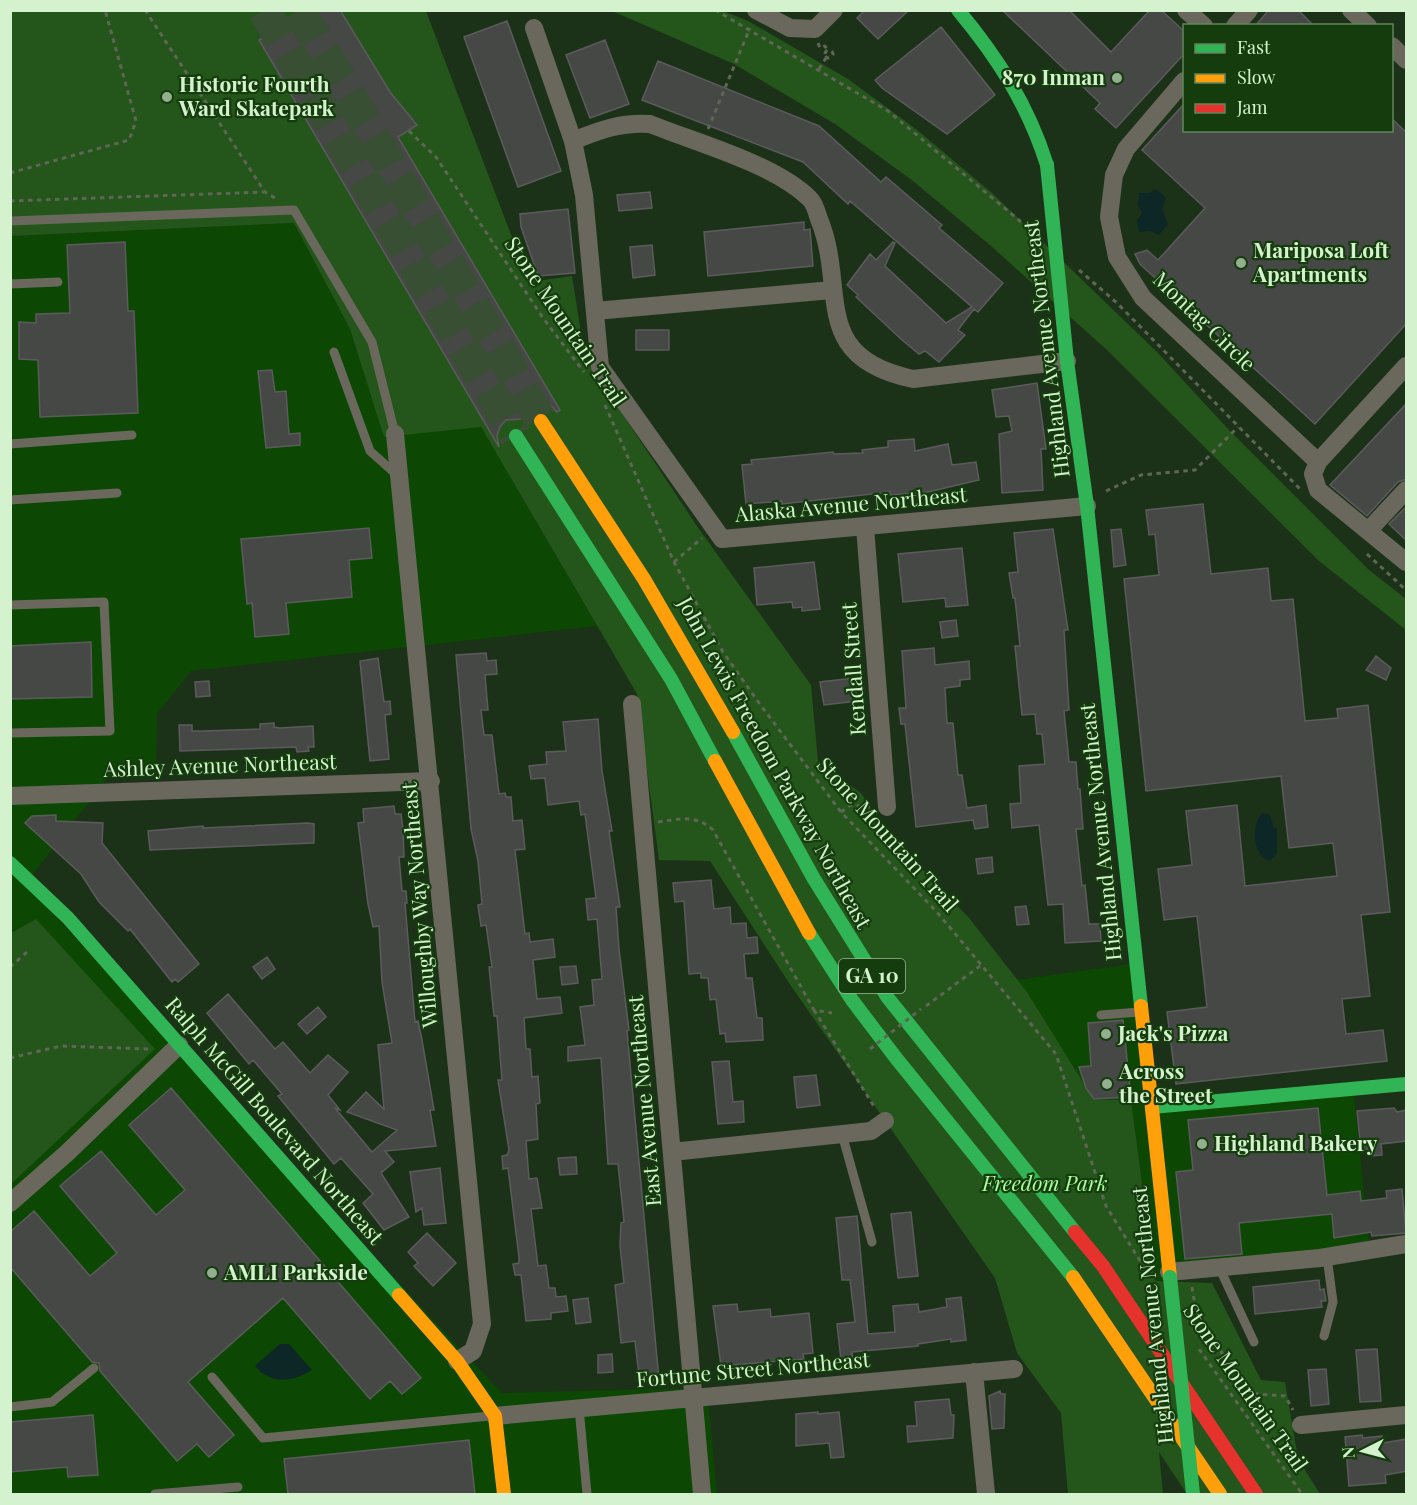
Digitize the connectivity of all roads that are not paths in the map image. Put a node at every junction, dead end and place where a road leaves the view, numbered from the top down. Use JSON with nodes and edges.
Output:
{"nodes":[{"id":1,"x":756,"y":10,"type":"edge"},
{"id":2,"x":834,"y":10,"type":"edge"},
{"id":3,"x":958,"y":10,"type":"edge"},
{"id":4,"x":1186,"y":10,"type":"edge"},
{"id":5,"x":1249,"y":10,"type":"edge"},
{"id":6,"x":1351,"y":10,"type":"edge"},
{"id":7,"x":1201,"y":24,"type":"edge"},
{"id":8,"x":1237,"y":24,"type":"edge"},
{"id":9,"x":1366,"y":24,"type":"edge"},
{"id":10,"x":534,"y":28,"type":"dead end"},
{"id":11,"x":1393,"y":47,"type":"edge"},
{"id":12,"x":1407,"y":60,"type":"edge"},
{"id":13,"x":1183,"y":83,"type":"edge"},
{"id":14,"x":573,"y":141,"type":"junction"},
{"id":15,"x":10,"y":221,"type":"edge"},
{"id":16,"x":58,"y":282,"type":"dead end"},
{"id":17,"x":10,"y":284,"type":"edge"},
{"id":18,"x":831,"y":290,"type":"junction"},
{"id":19,"x":595,"y":311,"type":"junction"},
{"id":20,"x":334,"y":352,"type":"dead end"},
{"id":21,"x":1067,"y":361,"type":"junction"},
{"id":22,"x":1407,"y":366,"type":"edge"},
{"id":23,"x":542,"y":421,"type":"tunnel mouth"},
{"id":24,"x":395,"y":434,"type":"joint"},
{"id":25,"x":132,"y":435,"type":"dead end"},
{"id":26,"x":516,"y":436,"type":"tunnel mouth"},
{"id":27,"x":10,"y":444,"type":"edge"},
{"id":28,"x":1318,"y":462,"type":"junction"},
{"id":29,"x":399,"y":478,"type":"junction"},
{"id":30,"x":1407,"y":490,"type":"edge"},
{"id":31,"x":117,"y":493,"type":"dead end"},
{"id":32,"x":10,"y":500,"type":"edge"},
{"id":33,"x":1093,"y":500,"type":"junction"},
{"id":34,"x":865,"y":527,"type":"junction"},
{"id":35,"x":1368,"y":531,"type":"junction"},
{"id":36,"x":1407,"y":562,"type":"edge"},
{"id":37,"x":10,"y":604,"type":"edge"},
{"id":38,"x":632,"y":704,"type":"dead end"},
{"id":39,"x":10,"y":733,"type":"edge"},
{"id":40,"x":430,"y":781,"type":"junction"},
{"id":41,"x":10,"y":796,"type":"edge"},
{"id":42,"x":887,"y":807,"type":"road end"},
{"id":43,"x":10,"y":863,"type":"edge"},
{"id":44,"x":1142,"y":1012,"type":"junction"},
{"id":45,"x":1101,"y":1015,"type":"dead end"},
{"id":46,"x":179,"y":1045,"type":"junction"},
{"id":47,"x":1407,"y":1084,"type":"edge"},
{"id":48,"x":1152,"y":1107,"type":"junction"},
{"id":49,"x":885,"y":1121,"type":"road end"},
{"id":50,"x":842,"y":1134,"type":"junction"},
{"id":51,"x":672,"y":1152,"type":"junction"},
{"id":52,"x":10,"y":1203,"type":"edge"},
{"id":53,"x":872,"y":1242,"type":"dead end"},
{"id":54,"x":1407,"y":1244,"type":"edge"},
{"id":55,"x":1327,"y":1257,"type":"junction"},
{"id":56,"x":1219,"y":1267,"type":"junction"},
{"id":57,"x":1169,"y":1274,"type":"junction"},
{"id":58,"x":1324,"y":1336,"type":"dead end"},
{"id":59,"x":1254,"y":1341,"type":"dead end"},
{"id":60,"x":457,"y":1361,"type":"junction"},
{"id":61,"x":94,"y":1368,"type":"dead end"},
{"id":62,"x":1014,"y":1369,"type":"dead end"},
{"id":63,"x":975,"y":1372,"type":"junction"},
{"id":64,"x":212,"y":1377,"type":"dead end"},
{"id":65,"x":693,"y":1398,"type":"junction"},
{"id":66,"x":10,"y":1407,"type":"edge"},
{"id":67,"x":579,"y":1408,"type":"junction"},
{"id":68,"x":1407,"y":1415,"type":"edge"},
{"id":69,"x":495,"y":1416,"type":"junction"},
{"id":70,"x":1301,"y":1425,"type":"road end"},
{"id":71,"x":238,"y":1487,"type":"dead end"},
{"id":72,"x":155,"y":1494,"type":"edge"},
{"id":73,"x":504,"y":1494,"type":"edge"},
{"id":74,"x":587,"y":1494,"type":"edge"},
{"id":75,"x":702,"y":1494,"type":"edge"},
{"id":76,"x":986,"y":1494,"type":"edge"},
{"id":77,"x":1193,"y":1494,"type":"edge"},
{"id":78,"x":1220,"y":1494,"type":"edge"},
{"id":79,"x":1256,"y":1494,"type":"edge"}],
"edges":[{"from":1,"to":2,"type":"street"},
{"from":3,"to":21,"type":"main road","name":"Highland Avenue Northeast","bridge":true},
{"from":4,"to":7,"type":"street"},
{"from":5,"to":8,"type":"street"},
{"from":6,"to":9,"type":"street"},
{"from":10,"to":14,"type":"street"},
{"from":11,"to":12,"type":"street"},
{"from":13,"to":28,"type":"street","name":"Montag Circle"},
{"from":14,"to":18,"type":"street"},
{"from":14,"to":19,"type":"street"},
{"from":15,"to":24,"type":"lane"},
{"from":16,"to":17,"type":"lane"},
{"from":18,"to":19,"type":"street"},
{"from":18,"to":21,"type":"street"},
{"from":19,"to":34,"type":"street","name":"Alaska Avenue Northeast"},
{"from":20,"to":29,"type":"lane"},
{"from":21,"to":33,"type":"main road","name":"Highland Avenue Northeast"},
{"from":22,"to":28,"type":"street"},
{"from":23,"to":79,"type":"main road","name":"John Lewis Freedom Parkway Northeast","number":"GA 10"},
{"from":24,"to":29,"type":"street","name":"Willoughby Way Northeast"},
{"from":25,"to":27,"type":"lane"},
{"from":26,"to":78,"type":"main road","number":"GA 10"},
{"from":28,"to":35,"type":"street"},
{"from":29,"to":40,"type":"street","name":"Willoughby Way Northeast"},
{"from":30,"to":35,"type":"street"},
{"from":31,"to":32,"type":"lane"},
{"from":33,"to":34,"type":"street","name":"Alaska Avenue Northeast"},
{"from":33,"to":44,"type":"main road","name":"Highland Avenue Northeast"},
{"from":34,"to":42,"type":"street","name":"Kendall Street"},
{"from":35,"to":36,"type":"street"},
{"from":37,"to":39,"type":"lane"},
{"from":38,"to":51,"type":"street","name":"East Avenue Northeast"},
{"from":40,"to":41,"type":"street","name":"Ashley Avenue Northeast"},
{"from":40,"to":60,"type":"street","name":"Willoughby Way Northeast"},
{"from":43,"to":46,"type":"main road","name":"Ralph McGill Boulevard Northeast"},
{"from":44,"to":45,"type":"lane"},
{"from":44,"to":48,"type":"main road","name":"Highland Avenue Northeast"},
{"from":46,"to":52,"type":"street"},
{"from":46,"to":60,"type":"main road","name":"Ralph McGill Boulevard Northeast"},
{"from":47,"to":48,"type":"main road"},
{"from":48,"to":57,"type":"main road","name":"Highland Avenue Northeast"},
{"from":49,"to":50,"type":"street"},
{"from":50,"to":51,"type":"street"},
{"from":50,"to":53,"type":"lane"},
{"from":51,"to":65,"type":"street","name":"East Avenue Northeast"},
{"from":54,"to":55,"type":"street"},
{"from":55,"to":56,"type":"street"},
{"from":55,"to":58,"type":"lane"},
{"from":56,"to":57,"type":"street"},
{"from":56,"to":59,"type":"lane"},
{"from":57,"to":77,"type":"main road","name":"Highland Avenue Northeast","bridge":true},
{"from":60,"to":69,"type":"main road","name":"Ralph McGill Boulevard Northeast"},
{"from":61,"to":66,"type":"lane"},
{"from":62,"to":63,"type":"street","name":"Fortune Street Northeast"},
{"from":63,"to":65,"type":"street","name":"Fortune Street Northeast"},
{"from":63,"to":76,"type":"street"},
{"from":64,"to":69,"type":"lane"},
{"from":65,"to":67,"type":"street","name":"Fortune Street Northeast"},
{"from":65,"to":75,"type":"street","name":"East Avenue Northeast"},
{"from":67,"to":69,"type":"street","name":"Fortune Street Northeast"},
{"from":67,"to":74,"type":"lane"},
{"from":68,"to":70,"type":"street"},
{"from":69,"to":73,"type":"main road"},
{"from":71,"to":72,"type":"lane"}]}
